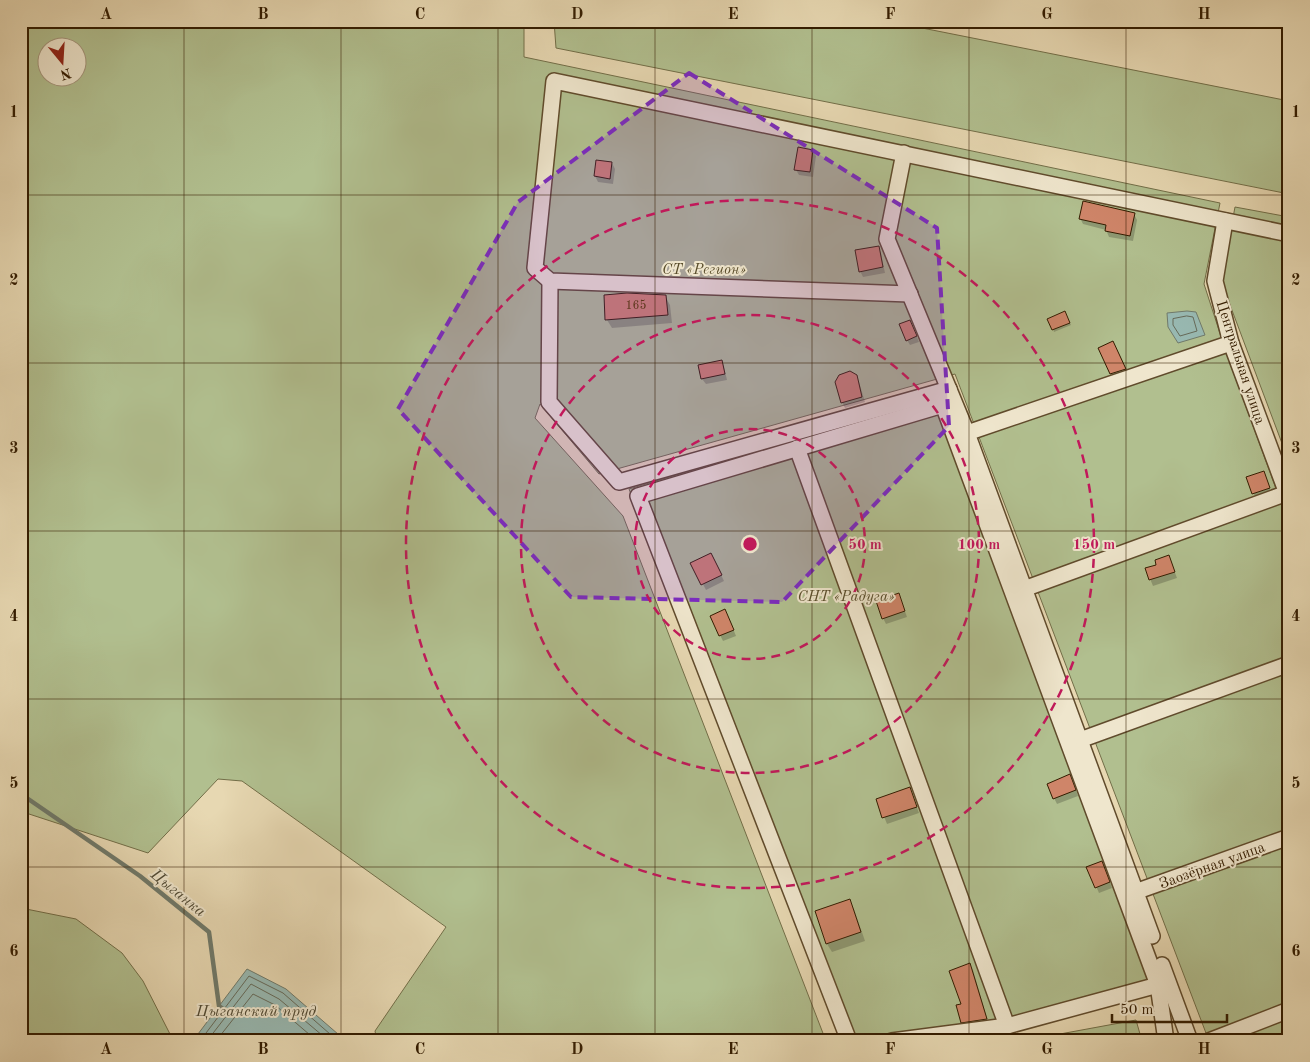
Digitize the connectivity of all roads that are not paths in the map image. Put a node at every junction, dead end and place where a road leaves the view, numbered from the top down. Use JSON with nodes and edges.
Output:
{"nodes":[{"id":1,"x":904,"y":153,"type":"junction"},
{"id":2,"x":1225,"y":222,"type":"junction"},
{"id":3,"x":1289,"y":234,"type":"edge"},
{"id":4,"x":550,"y":281,"type":"junction"},
{"id":5,"x":910,"y":294,"type":"junction"},
{"id":6,"x":1231,"y":343,"type":"junction"},
{"id":7,"x":949,"y":389,"type":"junction"},
{"id":8,"x":967,"y":433,"type":"junction"},
{"id":9,"x":797,"y":448,"type":"junction"},
{"id":10,"x":1288,"y":496,"type":"edge"},
{"id":11,"x":1024,"y":589,"type":"junction"},
{"id":12,"x":1289,"y":664,"type":"edge"},
{"id":13,"x":1080,"y":740,"type":"junction"},
{"id":14,"x":1289,"y":837,"type":"edge"},
{"id":15,"x":1135,"y":892,"type":"junction"},
{"id":16,"x":1158,"y":985,"type":"junction"},
{"id":17,"x":1289,"y":1010,"type":"edge"},
{"id":18,"x":1007,"y":1026,"type":"junction"},
{"id":19,"x":849,"y":1041,"type":"edge"},
{"id":20,"x":892,"y":1041,"type":"edge"},
{"id":21,"x":1166,"y":1041,"type":"edge"},
{"id":22,"x":1190,"y":1041,"type":"edge"},
{"id":23,"x":1210,"y":1041,"type":"edge"}],
"edges":[{"from":1,"to":2,"type":"street"},
{"from":1,"to":4,"type":"street"},
{"from":1,"to":5,"type":"street"},
{"from":2,"to":3,"type":"street"},
{"from":2,"to":6,"type":"street","name":"Центральная улица"},
{"from":4,"to":5,"type":"street"},
{"from":4,"to":7,"type":"street"},
{"from":5,"to":7,"type":"street"},
{"from":6,"to":8,"type":"street"},
{"from":6,"to":10,"type":"street","name":"Центральная улица"},
{"from":7,"to":8,"type":"street"},
{"from":8,"to":11,"type":"street"},
{"from":9,"to":16,"type":"street"},
{"from":9,"to":18,"type":"street"},
{"from":9,"to":19,"type":"street"},
{"from":10,"to":11,"type":"street"},
{"from":11,"to":13,"type":"street"},
{"from":12,"to":13,"type":"street"},
{"from":13,"to":15,"type":"street"},
{"from":14,"to":15,"type":"street","name":"Заозёрная улица"},
{"from":15,"to":22,"type":"street"},
{"from":16,"to":18,"type":"street"},
{"from":16,"to":21,"type":"street"},
{"from":17,"to":23,"type":"street"},
{"from":18,"to":20,"type":"street"}]}
